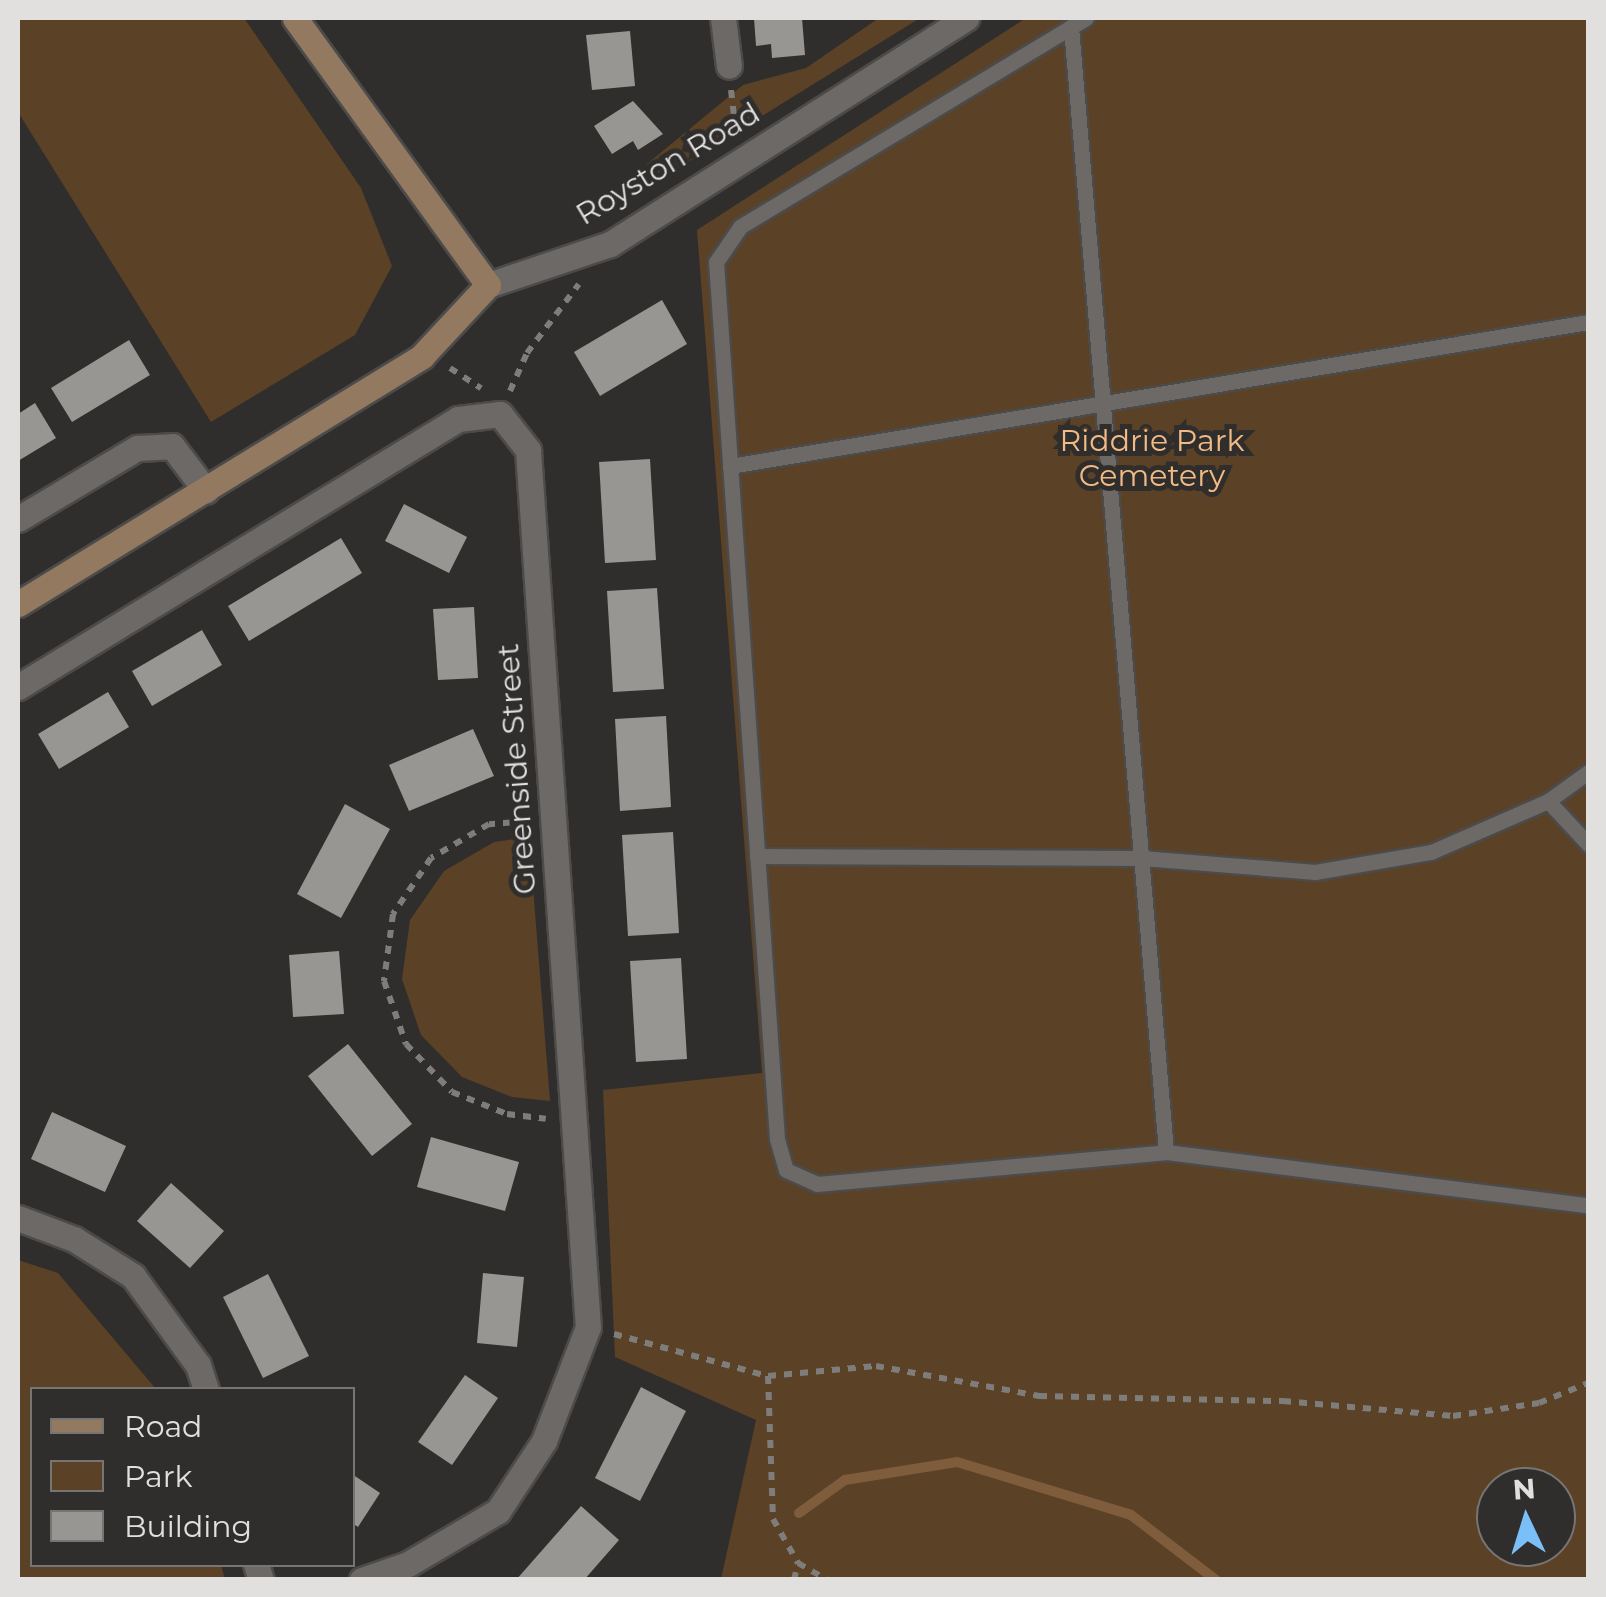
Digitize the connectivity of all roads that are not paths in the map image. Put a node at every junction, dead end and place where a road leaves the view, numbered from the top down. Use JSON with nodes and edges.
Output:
{"nodes":[{"id":1,"x":294,"y":18,"type":"edge"},
{"id":2,"x":723,"y":18,"type":"edge"},
{"id":3,"x":966,"y":18,"type":"edge"},
{"id":4,"x":1086,"y":18,"type":"edge"},
{"id":5,"x":1072,"y":26,"type":"junction"},
{"id":6,"x":729,"y":66,"type":"road end"},
{"id":7,"x":488,"y":284,"type":"junction"},
{"id":8,"x":1588,"y":322,"type":"edge"},
{"id":9,"x":1104,"y":406,"type":"junction"},
{"id":10,"x":730,"y":466,"type":"junction"},
{"id":11,"x":206,"y":491,"type":"junction"},
{"id":12,"x":18,"y":519,"type":"edge"},
{"id":13,"x":18,"y":604,"type":"edge"},
{"id":14,"x":18,"y":687,"type":"edge"},
{"id":15,"x":1588,"y":772,"type":"edge"},
{"id":16,"x":1548,"y":801,"type":"junction"},
{"id":17,"x":1588,"y":844,"type":"edge"},
{"id":18,"x":757,"y":856,"type":"junction"},
{"id":19,"x":1142,"y":858,"type":"junction"},
{"id":20,"x":1166,"y":1152,"type":"junction"},
{"id":21,"x":1588,"y":1205,"type":"edge"},
{"id":22,"x":18,"y":1218,"type":"edge"},
{"id":23,"x":204,"y":1387,"type":"edge"},
{"id":24,"x":362,"y":1580,"type":"edge"}],
"edges":[{"from":1,"to":7,"type":"main road"},
{"from":2,"to":6,"type":"street"},
{"from":3,"to":7,"type":"street","name":"Royston Road"},
{"from":4,"to":5,"type":"lane"},
{"from":5,"to":9,"type":"lane"},
{"from":5,"to":10,"type":"lane"},
{"from":7,"to":11,"type":"main road","name":"Royston Road"},
{"from":8,"to":9,"type":"lane"},
{"from":9,"to":10,"type":"lane"},
{"from":9,"to":19,"type":"lane"},
{"from":10,"to":18,"type":"lane"},
{"from":11,"to":12,"type":"street"},
{"from":11,"to":13,"type":"main road","name":"Royston Road"},
{"from":14,"to":24,"type":"street","name":"Greenside Street"},
{"from":15,"to":16,"type":"lane"},
{"from":16,"to":17,"type":"lane"},
{"from":16,"to":19,"type":"lane"},
{"from":18,"to":19,"type":"lane"},
{"from":18,"to":20,"type":"lane"},
{"from":19,"to":20,"type":"lane"},
{"from":20,"to":21,"type":"lane"},
{"from":22,"to":23,"type":"street"}]}
